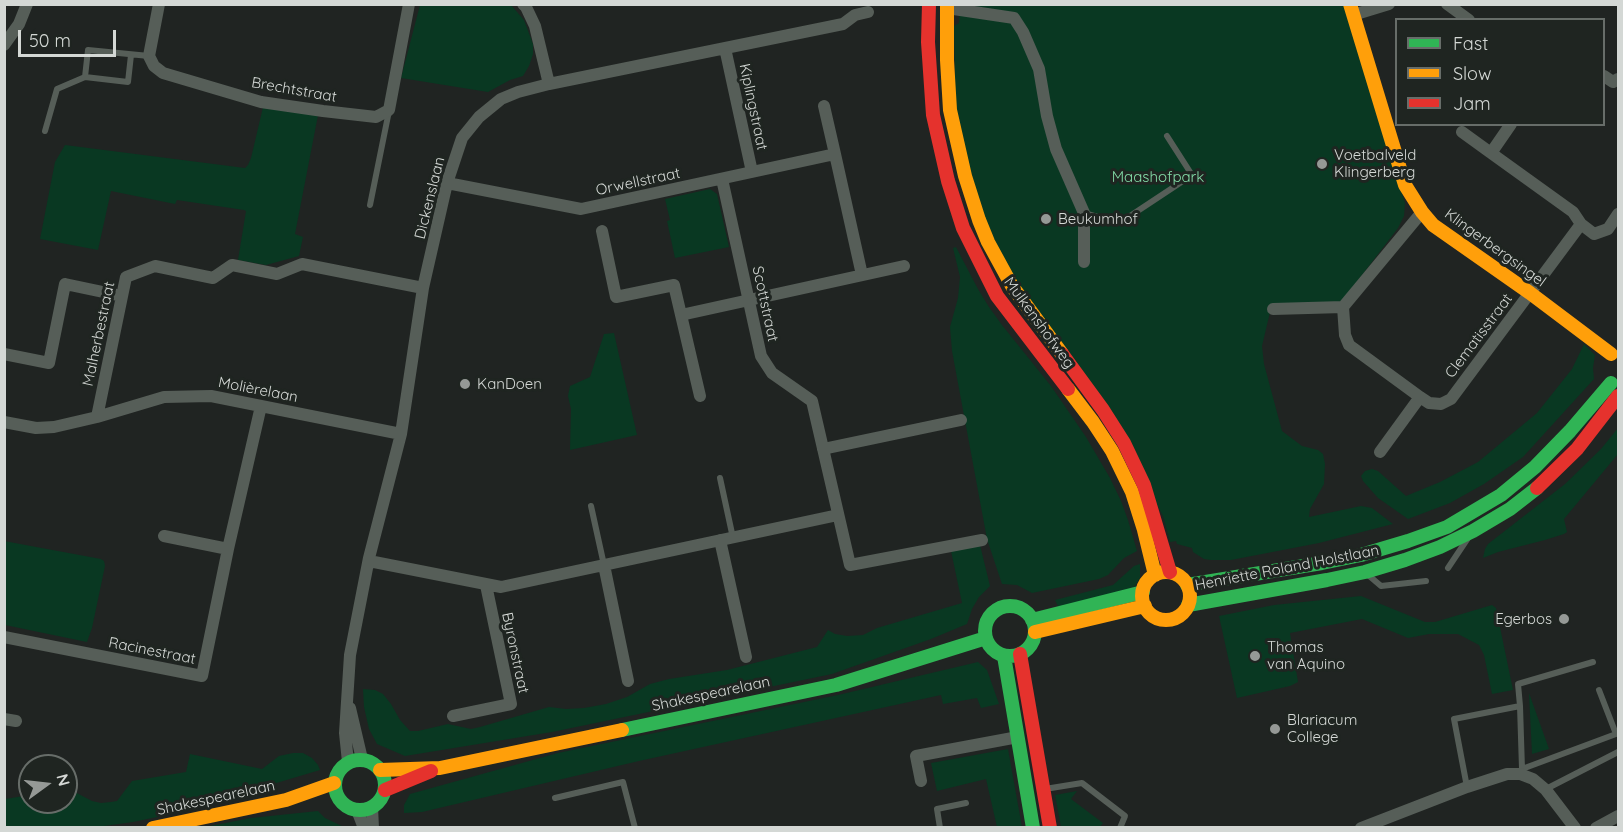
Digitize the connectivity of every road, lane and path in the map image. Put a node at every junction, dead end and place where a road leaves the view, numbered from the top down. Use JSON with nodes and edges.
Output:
{"nodes":[{"id":1,"x":27,"y":4,"type":"edge"},
{"id":2,"x":159,"y":4,"type":"edge"},
{"id":3,"x":408,"y":4,"type":"edge"},
{"id":4,"x":523,"y":4,"type":"edge"},
{"id":5,"x":1389,"y":4,"type":"edge"},
{"id":6,"x":1447,"y":4,"type":"edge"},
{"id":7,"x":929,"y":5,"type":"edge"},
{"id":8,"x":947,"y":6,"type":"edge"},
{"id":9,"x":1351,"y":10,"type":"edge"},
{"id":10,"x":868,"y":12,"type":"dead end"},
{"id":11,"x":1466,"y":18,"type":"edge"},
{"id":12,"x":4,"y":45,"type":"edge"},
{"id":13,"x":725,"y":48,"type":"junction"},
{"id":14,"x":131,"y":55,"type":"junction"},
{"id":15,"x":149,"y":56,"type":"junction"},
{"id":16,"x":85,"y":77,"type":"junction"},
{"id":17,"x":549,"y":84,"type":"junction"},
{"id":18,"x":824,"y":106,"type":"dead end"},
{"id":19,"x":389,"y":110,"type":"junction"},
{"id":20,"x":1510,"y":126,"type":"edge"},
{"id":21,"x":45,"y":131,"type":"dead end"},
{"id":22,"x":1462,"y":132,"type":"dead end"},
{"id":23,"x":1167,"y":136,"type":"dead end"},
{"id":24,"x":1491,"y":153,"type":"junction"},
{"id":25,"x":835,"y":154,"type":"junction"},
{"id":26,"x":752,"y":172,"type":"junction"},
{"id":27,"x":722,"y":179,"type":"junction"},
{"id":28,"x":447,"y":183,"type":"junction"},
{"id":29,"x":370,"y":205,"type":"dead end"},
{"id":30,"x":1422,"y":212,"type":"junction"},
{"id":31,"x":1084,"y":213,"type":"junction"},
{"id":32,"x":1618,"y":214,"type":"edge"},
{"id":33,"x":1581,"y":224,"type":"junction"},
{"id":34,"x":602,"y":231,"type":"dead end"},
{"id":35,"x":1084,"y":262,"type":"dead end"},
{"id":36,"x":904,"y":266,"type":"dead end"},
{"id":37,"x":862,"y":275,"type":"junction"},
{"id":38,"x":423,"y":288,"type":"junction"},
{"id":39,"x":1530,"y":293,"type":"junction"},
{"id":40,"x":122,"y":296,"type":"junction"},
{"id":41,"x":749,"y":300,"type":"junction"},
{"id":42,"x":1343,"y":307,"type":"junction"},
{"id":43,"x":1273,"y":309,"type":"dead end"},
{"id":44,"x":681,"y":315,"type":"junction"},
{"id":45,"x":4,"y":354,"type":"edge"},
{"id":46,"x":1612,"y":368,"type":"edge"},
{"id":47,"x":700,"y":396,"type":"dead end"},
{"id":48,"x":1618,"y":396,"type":"edge"},
{"id":49,"x":1420,"y":397,"type":"junction"},
{"id":50,"x":261,"y":406,"type":"junction"},
{"id":51,"x":97,"y":417,"type":"junction"},
{"id":52,"x":961,"y":420,"type":"dead end"},
{"id":53,"x":5,"y":423,"type":"edge"},
{"id":54,"x":401,"y":434,"type":"junction"},
{"id":55,"x":823,"y":449,"type":"junction"},
{"id":56,"x":1380,"y":452,"type":"dead end"},
{"id":57,"x":720,"y":478,"type":"dead end"},
{"id":58,"x":591,"y":506,"type":"dead end"},
{"id":59,"x":838,"y":514,"type":"junction"},
{"id":60,"x":1473,"y":531,"type":"junction"},
{"id":61,"x":164,"y":536,"type":"dead end"},
{"id":62,"x":734,"y":538,"type":"junction"},
{"id":63,"x":720,"y":540,"type":"junction"},
{"id":64,"x":982,"y":540,"type":"dead end"},
{"id":65,"x":228,"y":549,"type":"junction"},
{"id":66,"x":369,"y":561,"type":"junction"},
{"id":67,"x":604,"y":565,"type":"junction"},
{"id":68,"x":1448,"y":568,"type":"dead end"},
{"id":69,"x":1170,"y":572,"type":"junction"},
{"id":70,"x":1365,"y":572,"type":"junction"},
{"id":71,"x":1155,"y":574,"type":"junction"},
{"id":72,"x":1426,"y":581,"type":"dead end"},
{"id":73,"x":486,"y":585,"type":"junction"},
{"id":74,"x":1187,"y":585,"type":"junction"},
{"id":75,"x":1144,"y":599,"type":"junction"},
{"id":76,"x":1188,"y":604,"type":"junction"},
{"id":77,"x":1034,"y":626,"type":"junction"},
{"id":78,"x":4,"y":637,"type":"edge"},
{"id":79,"x":986,"y":638,"type":"junction"},
{"id":80,"x":1020,"y":654,"type":"junction"},
{"id":81,"x":1004,"y":656,"type":"junction"},
{"id":82,"x":746,"y":657,"type":"dead end"},
{"id":83,"x":1593,"y":662,"type":"dead end"},
{"id":84,"x":628,"y":681,"type":"dead end"},
{"id":85,"x":1599,"y":690,"type":"dead end"},
{"id":86,"x":1520,"y":706,"type":"junction"},
{"id":87,"x":453,"y":716,"type":"dead end"},
{"id":88,"x":1018,"y":737,"type":"junction"},
{"id":89,"x":1618,"y":752,"type":"edge"},
{"id":90,"x":355,"y":760,"type":"junction"},
{"id":91,"x":440,"y":768,"type":"junction"},
{"id":92,"x":380,"y":770,"type":"junction"},
{"id":93,"x":1521,"y":771,"type":"junction"},
{"id":94,"x":921,"y":781,"type":"dead end"},
{"id":95,"x":334,"y":783,"type":"junction"},
{"id":96,"x":1467,"y":787,"type":"junction"},
{"id":97,"x":1044,"y":789,"type":"junction"},
{"id":98,"x":385,"y":790,"type":"junction"},
{"id":99,"x":1546,"y":790,"type":"junction"},
{"id":100,"x":338,"y":798,"type":"junction"},
{"id":101,"x":555,"y":798,"type":"dead end"},
{"id":102,"x":286,"y":800,"type":"junction"},
{"id":103,"x":966,"y":803,"type":"dead end"},
{"id":104,"x":372,"y":807,"type":"junction"},
{"id":105,"x":357,"y":810,"type":"junction"},
{"id":106,"x":1618,"y":816,"type":"edge"},
{"id":107,"x":153,"y":828,"type":"edge"},
{"id":108,"x":364,"y":828,"type":"edge"},
{"id":109,"x":373,"y":828,"type":"edge"},
{"id":110,"x":635,"y":828,"type":"edge"},
{"id":111,"x":940,"y":828,"type":"edge"},
{"id":112,"x":1033,"y":828,"type":"edge"},
{"id":113,"x":1050,"y":828,"type":"edge"},
{"id":114,"x":1120,"y":828,"type":"edge"},
{"id":115,"x":1361,"y":828,"type":"edge"},
{"id":116,"x":1575,"y":828,"type":"edge"},
{"id":117,"x":1596,"y":828,"type":"edge"}],
"edges":[{"from":1,"to":12,"type":"street"},
{"from":2,"to":15,"type":"street"},
{"from":3,"to":19,"type":"street"},
{"from":4,"to":17,"type":"street"},
{"from":5,"to":9,"type":"street"},
{"from":6,"to":11,"type":"street"},
{"from":7,"to":8,"type":"street"},
{"from":7,"to":71,"type":"street","name":"Mulkenshofweg"},
{"from":8,"to":31,"type":"street"},
{"from":8,"to":69,"type":"street","name":"Mulkenshofweg"},
{"from":9,"to":30,"type":"street","name":"Klingerbergsingel"},
{"from":10,"to":13,"type":"street","name":"Dickenslaan"},
{"from":13,"to":17,"type":"street","name":"Dickenslaan"},
{"from":13,"to":26,"type":"street","name":"Kiplingstraat"},
{"from":14,"to":15,"type":"lane"},
{"from":14,"to":16,"type":"lane"},
{"from":14,"to":16,"type":"lane"},
{"from":15,"to":19,"type":"street","name":"Brechtstraat"},
{"from":16,"to":21,"type":"lane"},
{"from":17,"to":28,"type":"street","name":"Dickenslaan"},
{"from":18,"to":25,"type":"street"},
{"from":19,"to":29,"type":"lane"},
{"from":20,"to":24,"type":"street"},
{"from":22,"to":24,"type":"street"},
{"from":23,"to":31,"type":"lane"},
{"from":24,"to":33,"type":"street"},
{"from":25,"to":26,"type":"street","name":"Orwellstraat"},
{"from":25,"to":37,"type":"street"},
{"from":26,"to":27,"type":"street","name":"Orwellstraat"},
{"from":27,"to":28,"type":"street","name":"Orwellstraat"},
{"from":27,"to":41,"type":"street","name":"Scottstraat"},
{"from":28,"to":38,"type":"street","name":"Dickenslaan"},
{"from":30,"to":39,"type":"street","name":"Klingerbergsingel"},
{"from":30,"to":42,"type":"street"},
{"from":31,"to":35,"type":"street"},
{"from":32,"to":33,"type":"street"},
{"from":33,"to":39,"type":"street","name":"Clematisstraat"},
{"from":34,"to":44,"type":"street"},
{"from":36,"to":37,"type":"street"},
{"from":37,"to":41,"type":"street"},
{"from":38,"to":40,"type":"street","name":"Malherbestraat"},
{"from":38,"to":54,"type":"street","name":"Dickenslaan"},
{"from":39,"to":46,"type":"street","name":"Klingerbergsingel"},
{"from":39,"to":49,"type":"street","name":"Clematisstraat"},
{"from":40,"to":45,"type":"street"},
{"from":40,"to":51,"type":"street","name":"Malherbestraat"},
{"from":41,"to":44,"type":"street"},
{"from":41,"to":55,"type":"street","name":"Scottstraat"},
{"from":42,"to":43,"type":"street"},
{"from":42,"to":49,"type":"street","name":"Clematisstraat"},
{"from":44,"to":47,"type":"street"},
{"from":46,"to":74,"type":"street","name":"Henriette Roland Holstlaan"},
{"from":48,"to":60,"type":"street","name":"Henriette Roland Holstlaan"},
{"from":49,"to":56,"type":"street"},
{"from":50,"to":51,"type":"street","name":"Molièrelaan"},
{"from":50,"to":54,"type":"street","name":"Molièrelaan"},
{"from":50,"to":65,"type":"street","name":"Racinestraat"},
{"from":51,"to":53,"type":"street","name":"Molièrelaan"},
{"from":52,"to":55,"type":"street"},
{"from":54,"to":66,"type":"street","name":"Dickenslaan"},
{"from":55,"to":59,"type":"street","name":"Scottstraat"},
{"from":57,"to":62,"type":"lane"},
{"from":58,"to":67,"type":"lane"},
{"from":59,"to":62,"type":"street"},
{"from":59,"to":64,"type":"street","name":"Scottstraat"},
{"from":60,"to":68,"type":"lane"},
{"from":60,"to":70,"type":"street","name":"Henriette Roland Holstlaan"},
{"from":61,"to":65,"type":"street"},
{"from":62,"to":63,"type":"street"},
{"from":63,"to":67,"type":"street"},
{"from":63,"to":82,"type":"street"},
{"from":65,"to":78,"type":"street","name":"Racinestraat"},
{"from":66,"to":73,"type":"street"},
{"from":66,"to":90,"type":"street","name":"Dickenslaan"},
{"from":67,"to":73,"type":"street"},
{"from":67,"to":84,"type":"street"},
{"from":69,"to":71,"type":"street"},
{"from":69,"to":74,"type":"street"},
{"from":70,"to":72,"type":"lane"},
{"from":70,"to":76,"type":"street","name":"Henriette Roland Holstlaan"},
{"from":71,"to":75,"type":"street"},
{"from":73,"to":87,"type":"street","name":"Byronstraat"},
{"from":74,"to":76,"type":"street"},
{"from":75,"to":76,"type":"street"},
{"from":75,"to":77,"type":"street"},
{"from":77,"to":79,"type":"street"},
{"from":77,"to":80,"type":"street"},
{"from":79,"to":81,"type":"street"},
{"from":79,"to":91,"type":"street","name":"Shakespearelaan"},
{"from":80,"to":81,"type":"street"},
{"from":80,"to":97,"type":"street"},
{"from":81,"to":88,"type":"street"},
{"from":83,"to":86,"type":"lane"},
{"from":85,"to":93,"type":"lane"},
{"from":86,"to":93,"type":"lane"},
{"from":86,"to":96,"type":"lane"},
{"from":88,"to":94,"type":"street"},
{"from":88,"to":112,"type":"street"},
{"from":89,"to":99,"type":"lane"},
{"from":90,"to":92,"type":"street"},
{"from":90,"to":95,"type":"street"},
{"from":91,"to":92,"type":"street","name":"Shakespearelaan"},
{"from":91,"to":98,"type":"street","name":"Shakespearelaan"},
{"from":92,"to":98,"type":"street"},
{"from":93,"to":96,"type":"street"},
{"from":93,"to":99,"type":"street"},
{"from":95,"to":100,"type":"street"},
{"from":95,"to":102,"type":"street","name":"Shakespearelaan"},
{"from":96,"to":115,"type":"street"},
{"from":97,"to":113,"type":"street"},
{"from":97,"to":114,"type":"lane"},
{"from":98,"to":104,"type":"street"},
{"from":99,"to":116,"type":"street"},
{"from":100,"to":102,"type":"street","name":"Shakespearelaan"},
{"from":100,"to":105,"type":"street"},
{"from":101,"to":110,"type":"lane"},
{"from":102,"to":107,"type":"street","name":"Shakespearelaan"},
{"from":103,"to":111,"type":"lane"},
{"from":104,"to":105,"type":"street"},
{"from":104,"to":109,"type":"street"},
{"from":105,"to":108,"type":"street"},
{"from":106,"to":117,"type":"street"}]}
